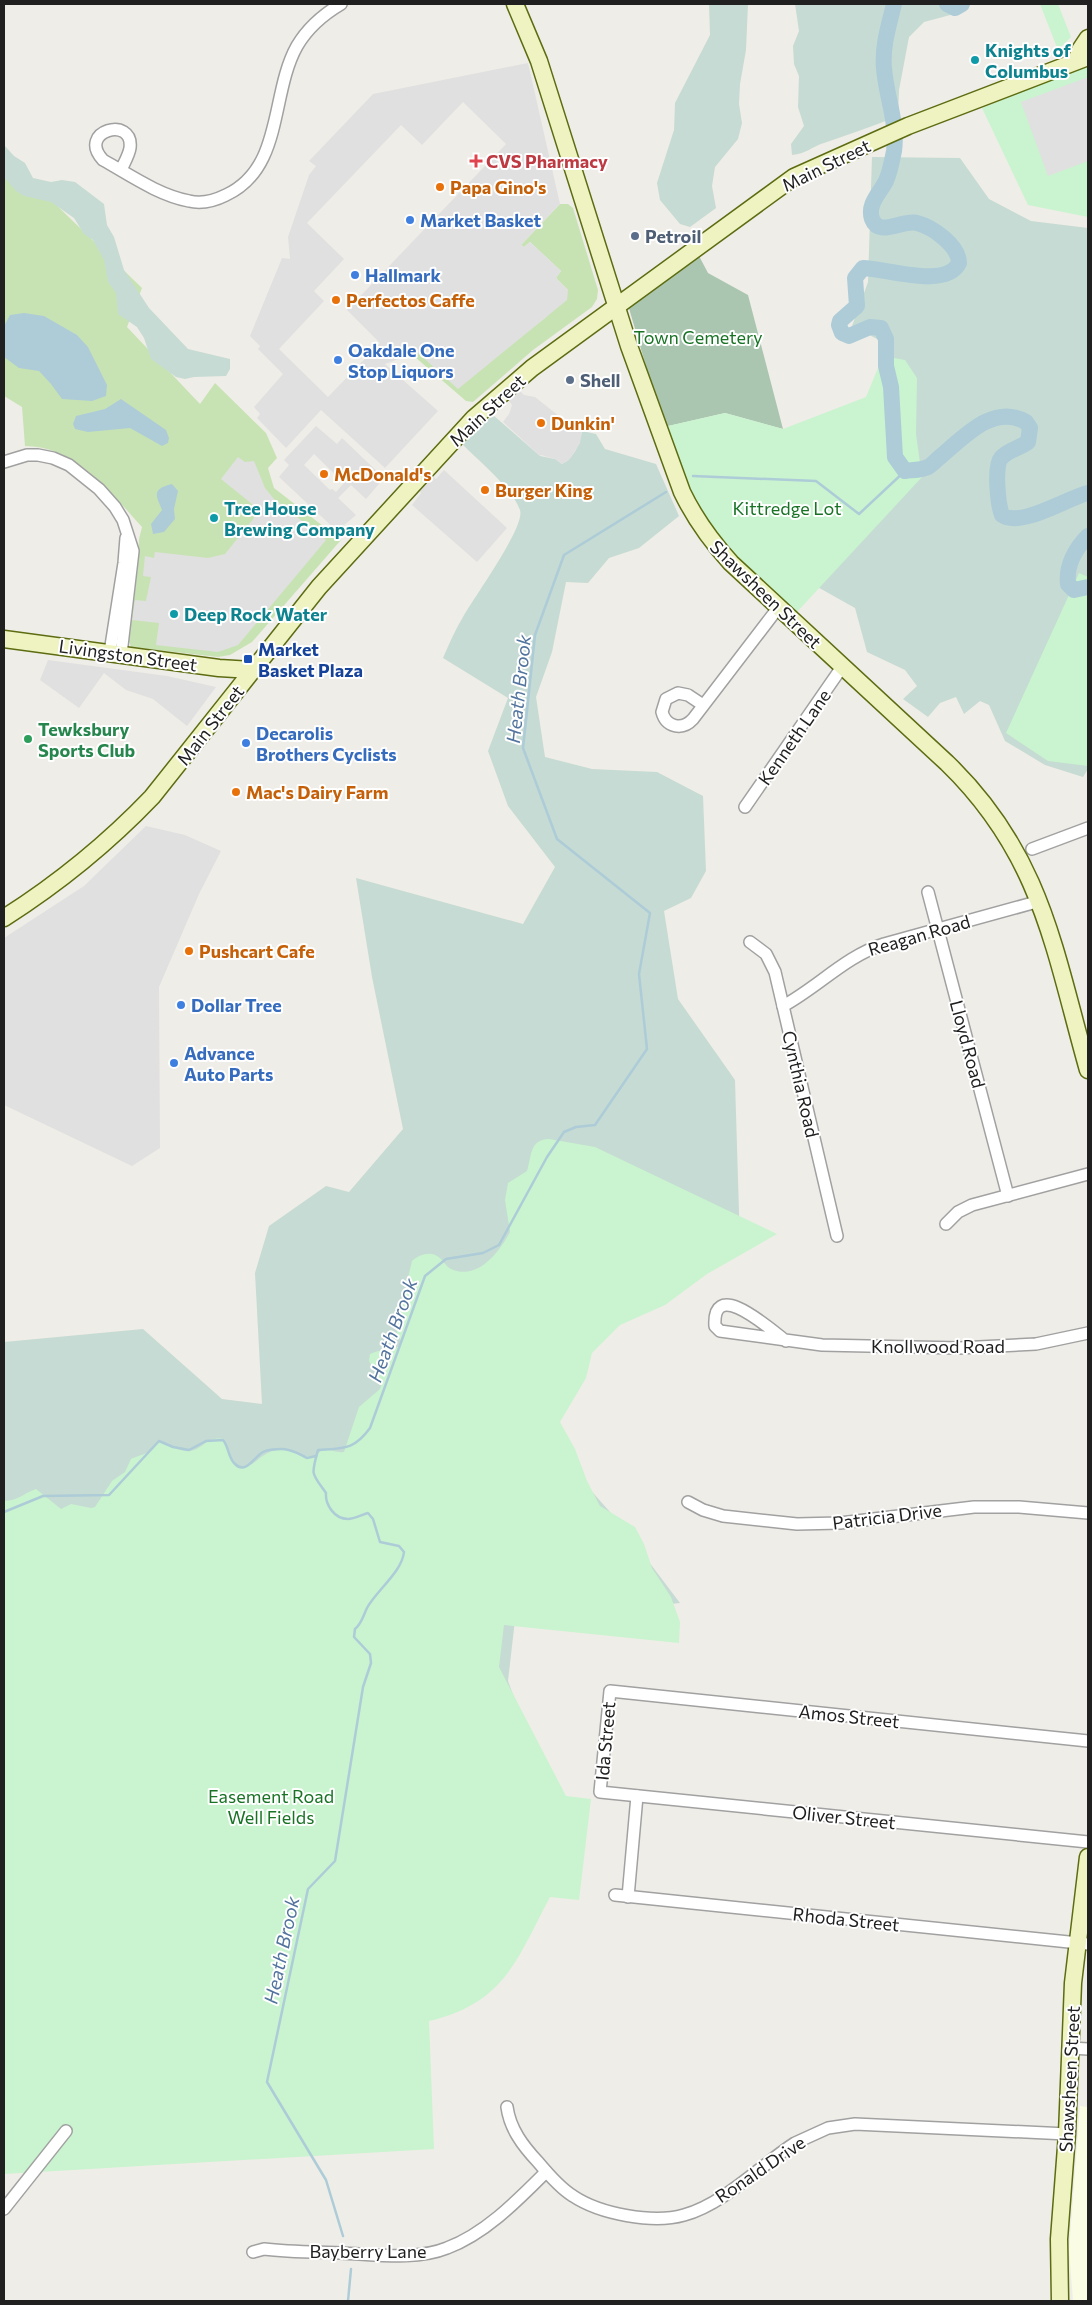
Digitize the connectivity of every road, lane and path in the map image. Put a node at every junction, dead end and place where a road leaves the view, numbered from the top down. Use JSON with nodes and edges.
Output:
{"nodes":[{"id":1,"x":341,"y":4,"type":"edge"},
{"id":2,"x":514,"y":4,"type":"edge"},
{"id":3,"x":1088,"y":38,"type":"edge"},
{"id":4,"x":1082,"y":59,"type":"edge"},
{"id":5,"x":121,"y":170,"type":"dead end"},
{"id":6,"x":616,"y":306,"type":"junction"},
{"id":7,"x":4,"y":462,"type":"edge"},
{"id":8,"x":778,"y":608,"type":"junction"},
{"id":9,"x":4,"y":639,"type":"edge"},
{"id":10,"x":116,"y":653,"type":"junction"},
{"id":11,"x":842,"y":667,"type":"junction"},
{"id":12,"x":252,"y":670,"type":"junction"},
{"id":13,"x":703,"y":705,"type":"dead end"},
{"id":14,"x":745,"y":807,"type":"dead end"},
{"id":15,"x":1088,"y":828,"type":"edge"},
{"id":16,"x":1032,"y":849,"type":"dead end"},
{"id":17,"x":928,"y":892,"type":"dead end"},
{"id":18,"x":1040,"y":901,"type":"junction"},
{"id":19,"x":4,"y":918,"type":"edge"},
{"id":20,"x":938,"y":929,"type":"junction"},
{"id":21,"x":750,"y":942,"type":"dead end"},
{"id":22,"x":783,"y":1006,"type":"junction"},
{"id":23,"x":1088,"y":1070,"type":"edge"},
{"id":24,"x":1088,"y":1174,"type":"edge"},
{"id":25,"x":1008,"y":1196,"type":"junction"},
{"id":26,"x":946,"y":1224,"type":"dead end"},
{"id":27,"x":837,"y":1236,"type":"dead end"},
{"id":28,"x":1088,"y":1333,"type":"edge"},
{"id":29,"x":786,"y":1341,"type":"junction"},
{"id":30,"x":688,"y":1502,"type":"dead end"},
{"id":31,"x":1088,"y":1513,"type":"edge"},
{"id":32,"x":610,"y":1691,"type":"joint"},
{"id":33,"x":1088,"y":1741,"type":"edge"},
{"id":34,"x":600,"y":1792,"type":"joint"},
{"id":35,"x":637,"y":1796,"type":"junction"},
{"id":36,"x":1088,"y":1842,"type":"edge"},
{"id":37,"x":1088,"y":1857,"type":"edge"},
{"id":38,"x":615,"y":1895,"type":"dead end"},
{"id":39,"x":628,"y":1896,"type":"junction"},
{"id":40,"x":1083,"y":1944,"type":"edge"},
{"id":41,"x":1070,"y":2048,"type":"junction"},
{"id":42,"x":1088,"y":2049,"type":"edge"},
{"id":43,"x":507,"y":2107,"type":"dead end"},
{"id":44,"x":66,"y":2131,"type":"dead end"},
{"id":45,"x":1067,"y":2134,"type":"junction"},
{"id":46,"x":546,"y":2172,"type":"junction"},
{"id":47,"x":4,"y":2209,"type":"edge"},
{"id":48,"x":253,"y":2252,"type":"dead end"},
{"id":49,"x":1060,"y":2301,"type":"edge"}],
"edges":[{"from":1,"to":5,"type":"street"},
{"from":2,"to":6,"type":"main road","name":"Shawsheen Street"},
{"from":3,"to":4,"type":"main road"},
{"from":4,"to":6,"type":"main road","name":"Main Street"},
{"from":6,"to":8,"type":"main road","name":"Shawsheen Street"},
{"from":6,"to":12,"type":"main road","name":"Main Street"},
{"from":7,"to":10,"type":"street"},
{"from":8,"to":11,"type":"main road","name":"Shawsheen Street"},
{"from":8,"to":13,"type":"street"},
{"from":9,"to":10,"type":"main road","name":"Livingston Street"},
{"from":10,"to":12,"type":"main road","name":"Livingston Street"},
{"from":11,"to":14,"type":"street","name":"Kenneth Lane"},
{"from":11,"to":18,"type":"main road","name":"Shawsheen Street"},
{"from":12,"to":19,"type":"main road","name":"Main Street"},
{"from":15,"to":16,"type":"street"},
{"from":17,"to":20,"type":"street","name":"Lloyd Road"},
{"from":18,"to":20,"type":"street","name":"Reagan Road"},
{"from":18,"to":23,"type":"main road","name":"Shawsheen Street"},
{"from":20,"to":22,"type":"street","name":"Reagan Road"},
{"from":20,"to":25,"type":"street","name":"Lloyd Road"},
{"from":21,"to":22,"type":"street","name":"Cynthia Road"},
{"from":22,"to":27,"type":"street","name":"Cynthia Road"},
{"from":24,"to":25,"type":"street"},
{"from":25,"to":26,"type":"street"},
{"from":28,"to":29,"type":"street","name":"Knollwood Road"},
{"from":29,"to":29,"type":"street","name":"Knollwood Road"},
{"from":30,"to":31,"type":"street","name":"Patricia Drive"},
{"from":32,"to":33,"type":"street","name":"Amos Street"},
{"from":32,"to":34,"type":"street","name":"Ida Street"},
{"from":34,"to":35,"type":"street","name":"Oliver Street"},
{"from":35,"to":36,"type":"street","name":"Oliver Street"},
{"from":35,"to":39,"type":"street"},
{"from":37,"to":40,"type":"main road","name":"Shawsheen Street"},
{"from":38,"to":39,"type":"street","name":"Rhoda Street"},
{"from":39,"to":40,"type":"street","name":"Rhoda Street"},
{"from":40,"to":41,"type":"main road","name":"Shawsheen Street"},
{"from":41,"to":42,"type":"street"},
{"from":41,"to":45,"type":"main road","name":"Shawsheen Street"},
{"from":43,"to":46,"type":"street","name":"Ronald Drive"},
{"from":44,"to":47,"type":"street"},
{"from":45,"to":46,"type":"street","name":"Ronald Drive"},
{"from":45,"to":49,"type":"main road","name":"Shawsheen Street"},
{"from":46,"to":48,"type":"street","name":"Bayberry Lane"}]}
